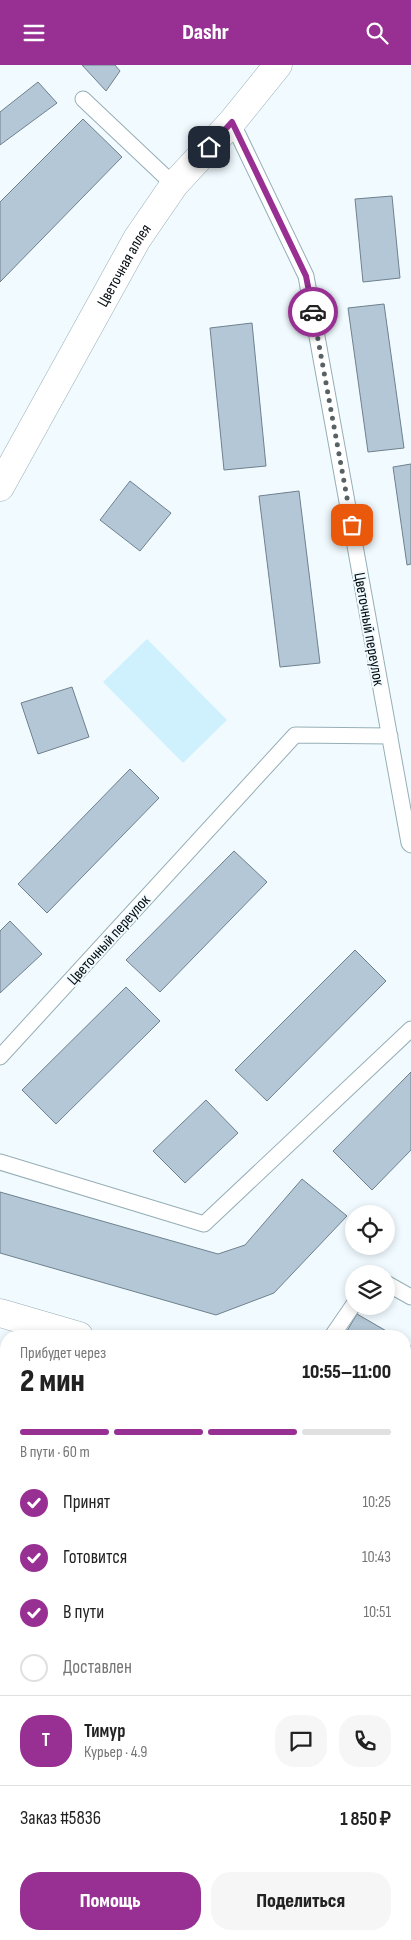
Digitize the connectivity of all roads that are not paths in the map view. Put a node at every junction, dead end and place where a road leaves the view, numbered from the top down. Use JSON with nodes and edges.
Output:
{"nodes":[{"id":1,"x":278,"y":65,"type":"edge"},
{"id":2,"x":83,"y":99,"type":"dead end"},
{"id":3,"x":232,"y":122,"type":"junction"},
{"id":4,"x":174,"y":185,"type":"junction"},
{"id":5,"x":0,"y":487,"type":"edge"},
{"id":6,"x":390,"y":736,"type":"junction"},
{"id":7,"x":411,"y":845,"type":"edge"},
{"id":8,"x":411,"y":1029,"type":"edge"},
{"id":9,"x":0,"y":1057,"type":"edge"},
{"id":10,"x":0,"y":1162,"type":"edge"},
{"id":11,"x":395,"y":1288,"type":"edge"},
{"id":12,"x":411,"y":1297,"type":"edge"},
{"id":13,"x":0,"y":1313,"type":"edge"},
{"id":14,"x":346,"y":1315,"type":"edge"},
{"id":15,"x":58,"y":1330,"type":"edge"},
{"id":16,"x":336,"y":1330,"type":"edge"}],
"edges":[{"from":1,"to":3,"type":"street","name":"Цветочная аллея"},
{"from":2,"to":4,"type":"lane"},
{"from":3,"to":4,"type":"street","name":"Цветочная аллея"},
{"from":3,"to":6,"type":"lane","name":"Цветочный переулок"},
{"from":4,"to":5,"type":"street","name":"Цветочная аллея"},
{"from":6,"to":7,"type":"lane","name":"Цветочный переулок"},
{"from":6,"to":9,"type":"lane","name":"Цветочный переулок"},
{"from":8,"to":10,"type":"lane"},
{"from":11,"to":12,"type":"lane"},
{"from":13,"to":15,"type":"street"},
{"from":14,"to":16,"type":"lane"}]}
